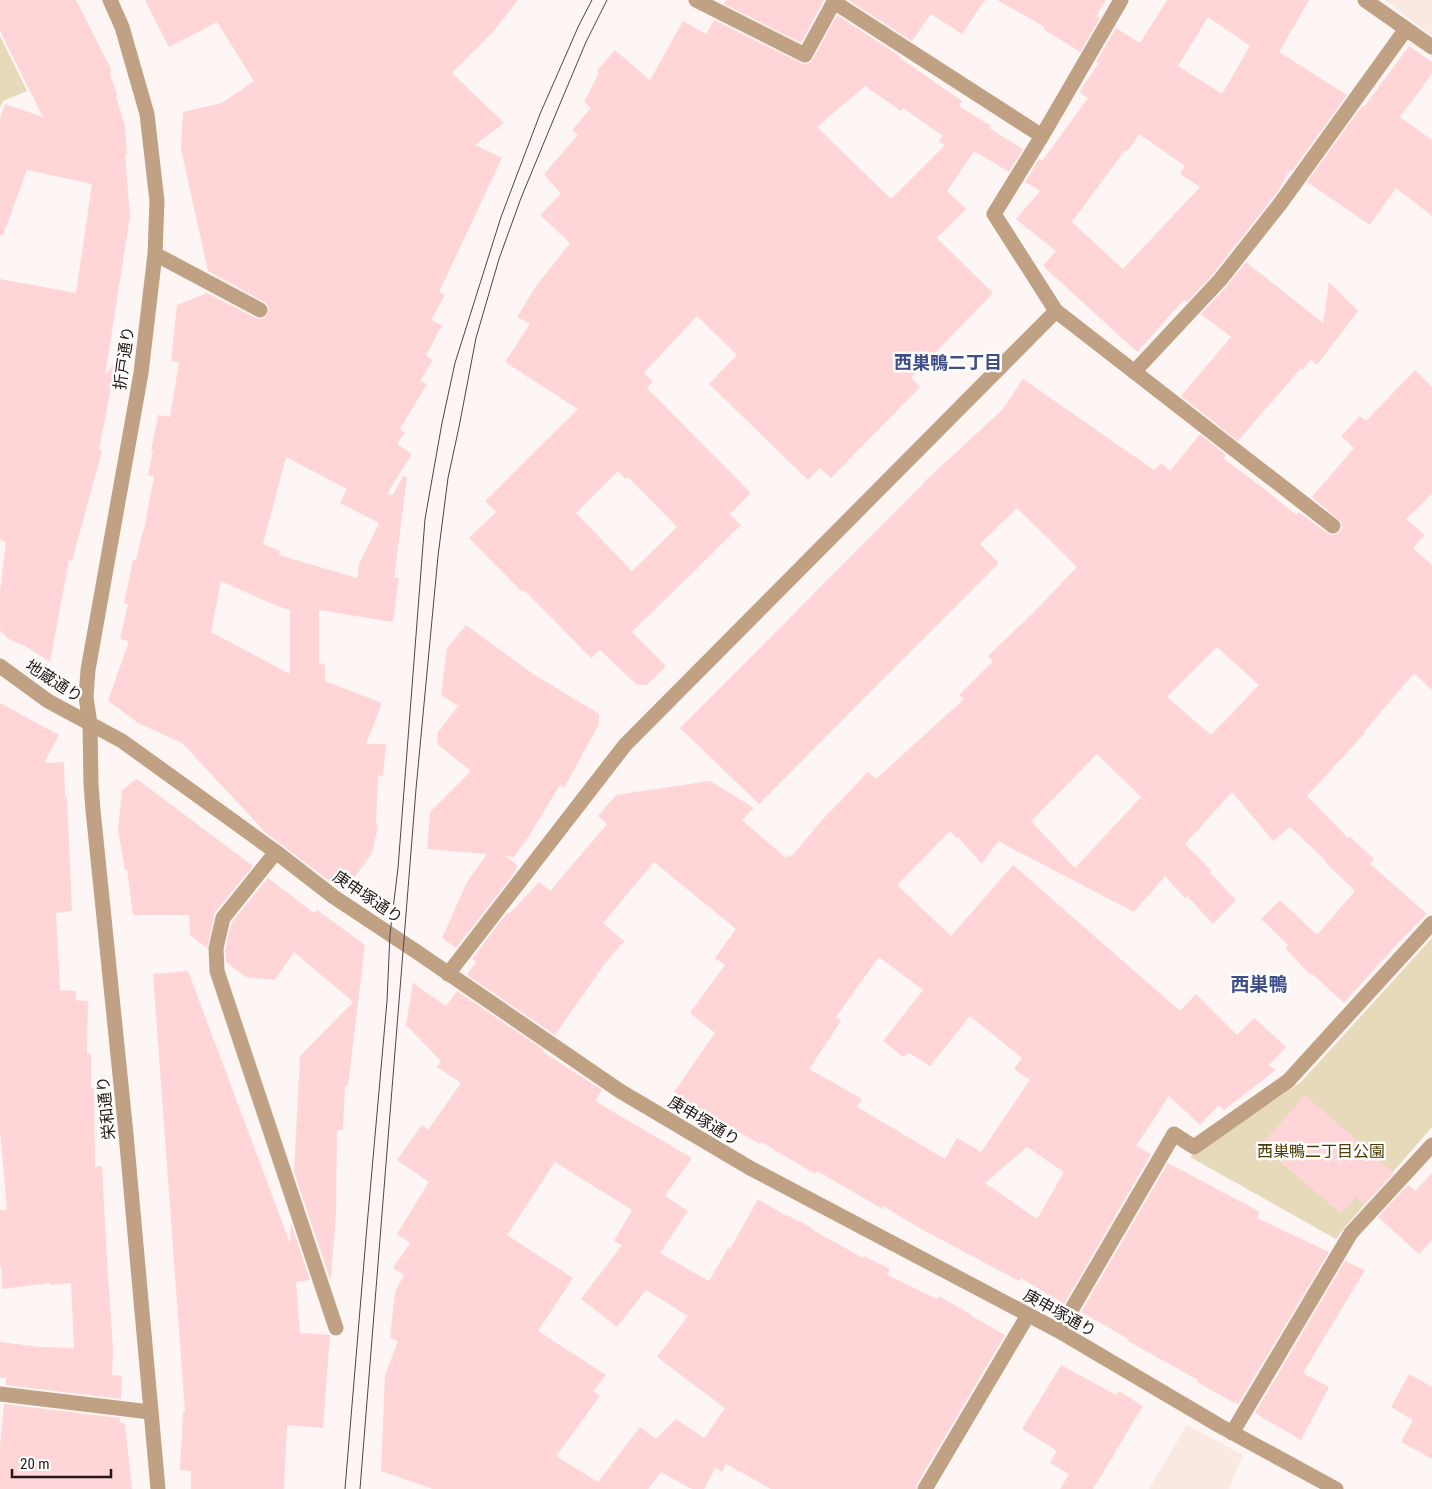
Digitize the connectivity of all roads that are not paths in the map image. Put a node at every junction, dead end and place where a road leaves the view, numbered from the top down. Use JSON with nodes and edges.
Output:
{"nodes":[{"id":1,"x":110,"y":0,"type":"edge"},
{"id":2,"x":696,"y":0,"type":"edge"},
{"id":3,"x":1121,"y":0,"type":"edge"},
{"id":4,"x":1365,"y":0,"type":"edge"},
{"id":5,"x":835,"y":1,"type":"edge"},
{"id":6,"x":1406,"y":29,"type":"junction"},
{"id":7,"x":1432,"y":47,"type":"edge"},
{"id":8,"x":1042,"y":136,"type":"junction"},
{"id":9,"x":155,"y":254,"type":"junction"},
{"id":10,"x":260,"y":310,"type":"dead end"},
{"id":11,"x":1056,"y":311,"type":"junction"},
{"id":12,"x":1134,"y":372,"type":"junction"},
{"id":13,"x":1333,"y":526,"type":"dead end"},
{"id":14,"x":0,"y":666,"type":"edge"},
{"id":15,"x":90,"y":724,"type":"junction"},
{"id":16,"x":276,"y":852,"type":"junction"},
{"id":17,"x":1432,"y":924,"type":"edge"},
{"id":18,"x":448,"y":974,"type":"junction"},
{"id":19,"x":1432,"y":1146,"type":"edge"},
{"id":20,"x":1028,"y":1315,"type":"junction"},
{"id":21,"x":336,"y":1328,"type":"dead end"},
{"id":22,"x":1059,"y":1331,"type":"junction"},
{"id":23,"x":0,"y":1394,"type":"edge"},
{"id":24,"x":150,"y":1412,"type":"junction"},
{"id":25,"x":1232,"y":1433,"type":"junction"},
{"id":26,"x":158,"y":1489,"type":"edge"},
{"id":27,"x":925,"y":1489,"type":"edge"},
{"id":28,"x":1336,"y":1489,"type":"edge"}],
"edges":[{"from":1,"to":9,"type":"street","name":"折戸通り"},
{"from":2,"to":5,"type":"street"},
{"from":3,"to":8,"type":"street"},
{"from":4,"to":6,"type":"street"},
{"from":5,"to":8,"type":"street"},
{"from":6,"to":7,"type":"street"},
{"from":6,"to":12,"type":"street"},
{"from":8,"to":11,"type":"street"},
{"from":9,"to":10,"type":"street"},
{"from":9,"to":15,"type":"street","name":"折戸通り"},
{"from":11,"to":12,"type":"street"},
{"from":11,"to":18,"type":"street"},
{"from":12,"to":13,"type":"street"},
{"from":14,"to":15,"type":"street","name":"地蔵通り"},
{"from":15,"to":16,"type":"street","name":"庚申塚通り"},
{"from":15,"to":24,"type":"street","name":"栄和通り"},
{"from":16,"to":18,"type":"street","name":"庚申塚通り"},
{"from":16,"to":21,"type":"street"},
{"from":17,"to":22,"type":"street"},
{"from":18,"to":20,"type":"street","name":"庚申塚通り"},
{"from":19,"to":25,"type":"street"},
{"from":20,"to":22,"type":"street","name":"庚申塚通り"},
{"from":20,"to":27,"type":"street"},
{"from":22,"to":25,"type":"street","name":"庚申塚通り"},
{"from":23,"to":24,"type":"street"},
{"from":24,"to":26,"type":"street","name":"栄和通り"},
{"from":25,"to":28,"type":"street","name":"庚申塚通り"}]}
